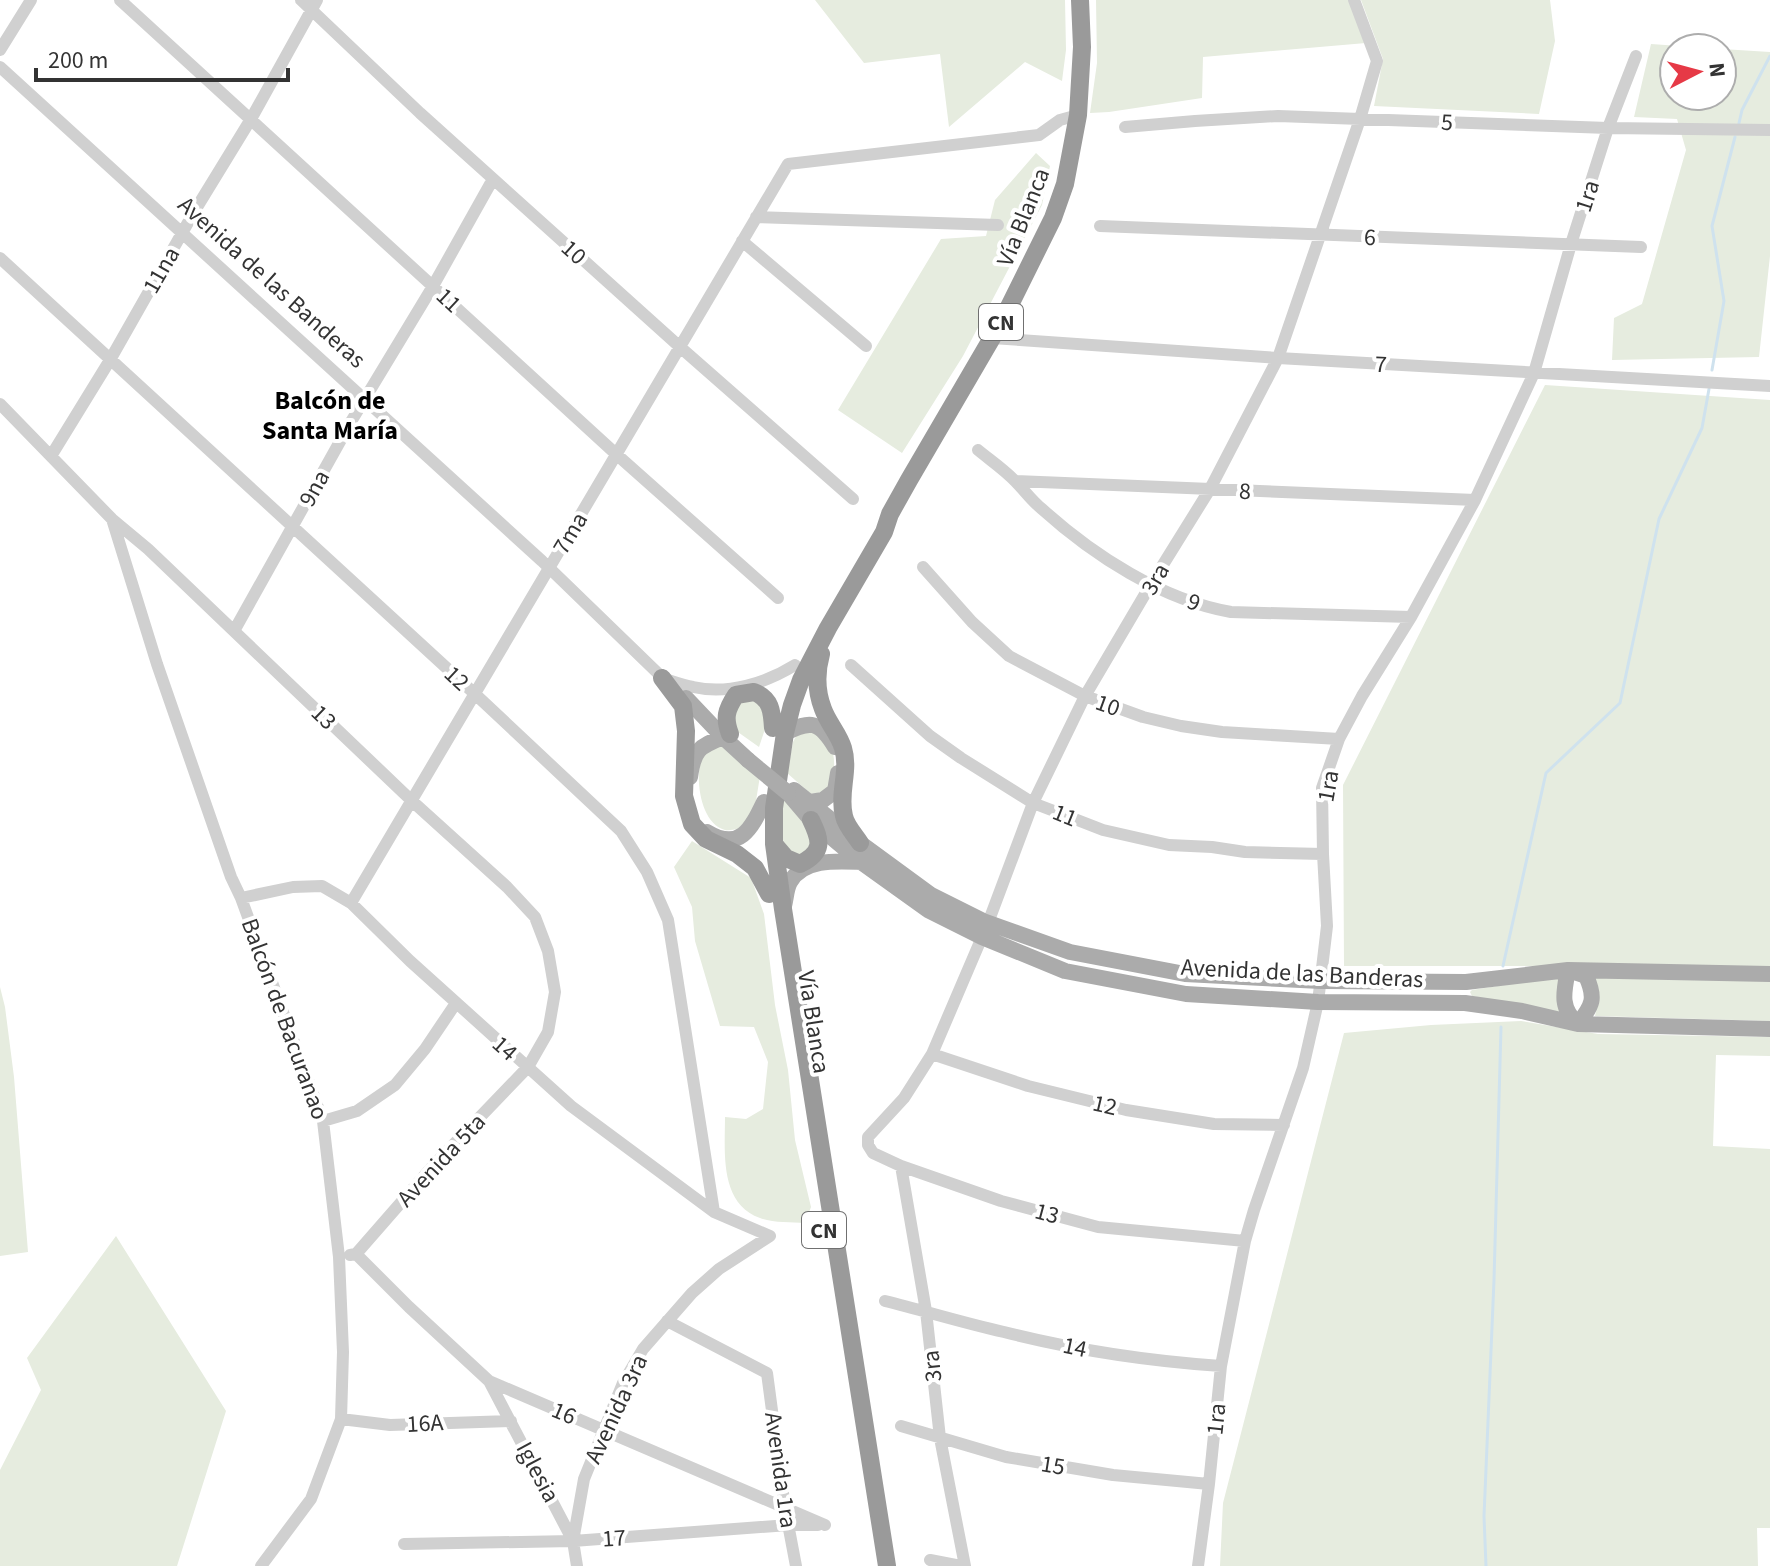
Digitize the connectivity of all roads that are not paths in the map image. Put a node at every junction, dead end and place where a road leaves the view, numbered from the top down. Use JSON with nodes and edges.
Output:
{"nodes":[{"id":1,"x":31,"y":0,"type":"edge"},
{"id":2,"x":120,"y":0,"type":"edge"},
{"id":3,"x":301,"y":0,"type":"edge"},
{"id":4,"x":1080,"y":0,"type":"edge"},
{"id":5,"x":1091,"y":0,"type":"edge"},
{"id":6,"x":1354,"y":0,"type":"edge"},
{"id":7,"x":314,"y":5,"type":"edge"},
{"id":8,"x":0,"y":50,"type":"edge"},
{"id":9,"x":1636,"y":56,"type":"dead end"},
{"id":10,"x":0,"y":67,"type":"edge"},
{"id":11,"x":1078,"y":115,"type":"junction"},
{"id":12,"x":251,"y":119,"type":"junction"},
{"id":13,"x":1360,"y":119,"type":"junction"},
{"id":14,"x":1125,"y":127,"type":"dead end"},
{"id":15,"x":1608,"y":128,"type":"junction"},
{"id":16,"x":1770,"y":130,"type":"edge"},
{"id":17,"x":493,"y":179,"type":"junction"},
{"id":18,"x":756,"y":217,"type":"junction"},
{"id":19,"x":998,"y":225,"type":"dead end"},
{"id":20,"x":1100,"y":226,"type":"dead end"},
{"id":21,"x":182,"y":233,"type":"junction"},
{"id":22,"x":1319,"y":235,"type":"junction"},
{"id":23,"x":742,"y":241,"type":"junction"},
{"id":24,"x":1571,"y":244,"type":"junction"},
{"id":25,"x":1641,"y":247,"type":"dead end"},
{"id":26,"x":0,"y":258,"type":"edge"},
{"id":27,"x":433,"y":286,"type":"junction"},
{"id":28,"x":992,"y":338,"type":"junction"},
{"id":29,"x":866,"y":346,"type":"dead end"},
{"id":30,"x":680,"y":347,"type":"junction"},
{"id":31,"x":1278,"y":358,"type":"junction"},
{"id":32,"x":110,"y":360,"type":"junction"},
{"id":33,"x":1534,"y":373,"type":"junction"},
{"id":34,"x":1770,"y":386,"type":"edge"},
{"id":35,"x":364,"y":399,"type":"junction"},
{"id":36,"x":0,"y":404,"type":"edge"},
{"id":37,"x":978,"y":450,"type":"dead end"},
{"id":38,"x":616,"y":454,"type":"junction"},
{"id":39,"x":51,"y":456,"type":"junction"},
{"id":40,"x":1015,"y":481,"type":"junction"},
{"id":41,"x":1210,"y":489,"type":"junction"},
{"id":42,"x":853,"y":499,"type":"dead end"},
{"id":43,"x":1475,"y":500,"type":"junction"},
{"id":44,"x":890,"y":514,"type":"junction"},
{"id":45,"x":112,"y":519,"type":"junction"},
{"id":46,"x":292,"y":527,"type":"junction"},
{"id":47,"x":923,"y":567,"type":"dead end"},
{"id":48,"x":549,"y":568,"type":"junction"},
{"id":49,"x":1151,"y":584,"type":"junction"},
{"id":50,"x":778,"y":598,"type":"dead end"},
{"id":51,"x":1411,"y":617,"type":"junction"},
{"id":52,"x":828,"y":628,"type":"junction"},
{"id":53,"x":234,"y":631,"type":"junction"},
{"id":54,"x":795,"y":665,"type":"junction"},
{"id":55,"x":851,"y":665,"type":"dead end"},
{"id":56,"x":662,"y":678,"type":"junction"},
{"id":57,"x":475,"y":694,"type":"junction"},
{"id":58,"x":1085,"y":696,"type":"junction"},
{"id":59,"x":686,"y":698,"type":"joint"},
{"id":60,"x":779,"y":730,"type":"junction"},
{"id":61,"x":727,"y":736,"type":"junction"},
{"id":62,"x":1339,"y":739,"type":"junction"},
{"id":63,"x":412,"y":801,"type":"junction"},
{"id":64,"x":764,"y":802,"type":"junction"},
{"id":65,"x":1033,"y":803,"type":"junction"},
{"id":66,"x":811,"y":811,"type":"junction"},
{"id":67,"x":774,"y":844,"type":"junction"},
{"id":68,"x":860,"y":853,"type":"junction"},
{"id":69,"x":1323,"y":854,"type":"junction"},
{"id":70,"x":769,"y":894,"type":"junction"},
{"id":71,"x":241,"y":898,"type":"junction"},
{"id":72,"x":351,"y":903,"type":"junction"},
{"id":73,"x":783,"y":909,"type":"junction"},
{"id":74,"x":985,"y":930,"type":"junction"},
{"id":75,"x":1568,"y":970,"type":"junction"},
{"id":76,"x":1770,"y":974,"type":"edge"},
{"id":77,"x":1321,"y":981,"type":"junction"},
{"id":78,"x":1318,"y":1002,"type":"junction"},
{"id":79,"x":456,"y":1003,"type":"junction"},
{"id":80,"x":1578,"y":1024,"type":"junction"},
{"id":81,"x":1770,"y":1029,"type":"edge"},
{"id":82,"x":932,"y":1054,"type":"junction"},
{"id":83,"x":528,"y":1067,"type":"junction"},
{"id":84,"x":323,"y":1121,"type":"junction"},
{"id":85,"x":1284,"y":1125,"type":"junction"},
{"id":86,"x":868,"y":1137,"type":"joint"},
{"id":87,"x":901,"y":1166,"type":"junction"},
{"id":88,"x":714,"y":1212,"type":"junction"},
{"id":89,"x":770,"y":1236,"type":"joint"},
{"id":90,"x":1245,"y":1241,"type":"junction"},
{"id":91,"x":356,"y":1254,"type":"junction"},
{"id":92,"x":339,"y":1257,"type":"junction"},
{"id":93,"x":885,"y":1301,"type":"dead end"},
{"id":94,"x":926,"y":1311,"type":"junction"},
{"id":95,"x":667,"y":1321,"type":"junction"},
{"id":96,"x":1221,"y":1366,"type":"junction"},
{"id":97,"x":489,"y":1381,"type":"junction"},
{"id":98,"x":341,"y":1419,"type":"junction"},
{"id":99,"x":511,"y":1421,"type":"junction"},
{"id":100,"x":901,"y":1426,"type":"dead end"},
{"id":101,"x":602,"y":1430,"type":"junction"},
{"id":102,"x":940,"y":1438,"type":"junction"},
{"id":103,"x":1209,"y":1484,"type":"junction"},
{"id":104,"x":785,"y":1508,"type":"junction"},
{"id":105,"x":789,"y":1525,"type":"junction"},
{"id":106,"x":825,"y":1525,"type":"joint"},
{"id":107,"x":573,"y":1541,"type":"junction"},
{"id":108,"x":404,"y":1544,"type":"dead end"},
{"id":109,"x":930,"y":1560,"type":"dead end"},
{"id":110,"x":261,"y":1566,"type":"edge"},
{"id":111,"x":577,"y":1566,"type":"edge"},
{"id":112,"x":796,"y":1566,"type":"edge"},
{"id":113,"x":878,"y":1566,"type":"edge"},
{"id":114,"x":887,"y":1566,"type":"edge"},
{"id":115,"x":963,"y":1566,"type":"edge"},
{"id":116,"x":1198,"y":1566,"type":"edge"}],
"edges":[{"from":1,"to":8,"type":"street"},
{"from":2,"to":12,"type":"street","name":"11"},
{"from":3,"to":7,"type":"street","name":"10"},
{"from":4,"to":11,"type":"highway","name":"Vía Blanca","number":"CN"},
{"from":5,"to":11,"type":"highway"},
{"from":6,"to":13,"type":"street","name":"3ra"},
{"from":7,"to":12,"type":"street","name":"11na"},
{"from":7,"to":17,"type":"street","name":"10"},
{"from":9,"to":15,"type":"street","name":"1ra"},
{"from":10,"to":21,"type":"street","name":"Avenida de las Banderas"},
{"from":11,"to":18,"type":"street","name":"7ma"},
{"from":11,"to":28,"type":"highway","name":"Vía Blanca","number":"CN"},
{"from":12,"to":21,"type":"street","name":"11na"},
{"from":12,"to":27,"type":"street","name":"11"},
{"from":13,"to":14,"type":"street","name":"5"},
{"from":13,"to":15,"type":"street","name":"5"},
{"from":13,"to":22,"type":"street","name":"3ra"},
{"from":15,"to":16,"type":"street","name":"5"},
{"from":15,"to":24,"type":"street","name":"1ra"},
{"from":17,"to":27,"type":"street","name":"9na"},
{"from":17,"to":30,"type":"street","name":"10"},
{"from":18,"to":19,"type":"street"},
{"from":18,"to":23,"type":"street","name":"7ma"},
{"from":20,"to":22,"type":"street","name":"6"},
{"from":21,"to":32,"type":"street","name":"11na"},
{"from":21,"to":35,"type":"street","name":"Avenida de las Banderas"},
{"from":22,"to":24,"type":"street","name":"6"},
{"from":22,"to":31,"type":"street","name":"3ra"},
{"from":23,"to":29,"type":"street"},
{"from":23,"to":30,"type":"street","name":"7ma"},
{"from":24,"to":25,"type":"street","name":"6"},
{"from":24,"to":33,"type":"street","name":"1ra"},
{"from":26,"to":32,"type":"street","name":"12"},
{"from":27,"to":35,"type":"street","name":"9na"},
{"from":27,"to":38,"type":"street","name":"11"},
{"from":28,"to":31,"type":"street","name":"7"},
{"from":28,"to":44,"type":"highway","name":"Vía Blanca","number":"CN"},
{"from":30,"to":38,"type":"street","name":"7ma"},
{"from":30,"to":42,"type":"street","name":"10"},
{"from":31,"to":33,"type":"street","name":"7"},
{"from":31,"to":41,"type":"street","name":"3ra"},
{"from":32,"to":39,"type":"street","name":"11na"},
{"from":32,"to":46,"type":"street","name":"12"},
{"from":33,"to":34,"type":"street","name":"7"},
{"from":33,"to":43,"type":"street","name":"1ra"},
{"from":35,"to":46,"type":"street","name":"9na"},
{"from":35,"to":48,"type":"street","name":"Avenida de las Banderas"},
{"from":36,"to":39,"type":"street","name":"13"},
{"from":37,"to":40,"type":"street","name":"9"},
{"from":38,"to":48,"type":"street","name":"7ma"},
{"from":38,"to":50,"type":"street","name":"11"},
{"from":39,"to":45,"type":"street","name":"13"},
{"from":40,"to":41,"type":"street","name":"8"},
{"from":40,"to":49,"type":"street","name":"9"},
{"from":41,"to":43,"type":"street","name":"8"},
{"from":41,"to":49,"type":"street","name":"3ra"},
{"from":43,"to":51,"type":"street","name":"1ra"},
{"from":44,"to":52,"type":"highway","name":"Vía Blanca","number":"CN"},
{"from":44,"to":54,"type":"highway","name":"Vía Blanca","number":"CN"},
{"from":45,"to":53,"type":"street","name":"13"},
{"from":45,"to":71,"type":"street","name":"Balcón de Bacuranao"},
{"from":46,"to":53,"type":"street","name":"9na"},
{"from":46,"to":57,"type":"street","name":"12"},
{"from":47,"to":58,"type":"street","name":"10"},
{"from":48,"to":56,"type":"street","name":"Avenida de las Banderas"},
{"from":48,"to":57,"type":"street","name":"7ma"},
{"from":49,"to":51,"type":"street","name":"9"},
{"from":49,"to":58,"type":"street","name":"3ra"},
{"from":51,"to":62,"type":"street","name":"1ra"},
{"from":52,"to":60,"type":"highway","name":"Vía Blanca","number":"CN"},
{"from":52,"to":68,"type":"highway"},
{"from":53,"to":63,"type":"street","name":"13"},
{"from":54,"to":56,"type":"street"},
{"from":54,"to":60,"type":"highway","name":"Vía Blanca","number":"CN"},
{"from":55,"to":65,"type":"street","name":"11"},
{"from":56,"to":59,"type":"street","name":"Avenida de las Banderas"},
{"from":56,"to":70,"type":"highway"},
{"from":57,"to":63,"type":"street","name":"7ma"},
{"from":57,"to":88,"type":"street","name":"12"},
{"from":58,"to":62,"type":"street","name":"10"},
{"from":58,"to":65,"type":"street","name":"3ra"},
{"from":59,"to":61,"type":"main road","name":"Avenida de las Banderas"},
{"from":60,"to":61,"type":"highway"},
{"from":60,"to":64,"type":"highway","name":"Vía Blanca","number":"CN"},
{"from":60,"to":66,"type":"main road"},
{"from":60,"to":67,"type":"highway","name":"Vía Blanca","number":"CN"},
{"from":61,"to":64,"type":"main road"},
{"from":61,"to":66,"type":"main road","name":"Avenida de las Banderas","bridge":true},
{"from":62,"to":69,"type":"street","name":"1ra"},
{"from":63,"to":72,"type":"street","name":"7ma"},
{"from":63,"to":83,"type":"street","name":"13"},
{"from":64,"to":70,"type":"highway","name":"Vía Blanca","number":"CN"},
{"from":65,"to":69,"type":"street","name":"11"},
{"from":65,"to":74,"type":"street","name":"3ra"},
{"from":66,"to":67,"type":"highway"},
{"from":66,"to":68,"type":"main road","name":"Avenida de las Banderas"},
{"from":67,"to":73,"type":"highway","name":"Vía Blanca","number":"CN"},
{"from":68,"to":73,"type":"main road"},
{"from":68,"to":74,"type":"main road","name":"Avenida de las Banderas"},
{"from":69,"to":77,"type":"street","name":"1ra"},
{"from":70,"to":113,"type":"highway","name":"Vía Blanca","number":"CN"},
{"from":71,"to":72,"type":"street","name":"14"},
{"from":71,"to":84,"type":"street","name":"Balcón de Bacuranao"},
{"from":72,"to":79,"type":"street","name":"14"},
{"from":73,"to":114,"type":"highway","name":"Vía Blanca","number":"CN"},
{"from":74,"to":77,"type":"main road","name":"Avenida de las Banderas"},
{"from":74,"to":78,"type":"main road","name":"Avenida de las Banderas"},
{"from":74,"to":82,"type":"street","name":"3ra"},
{"from":75,"to":76,"type":"main road","name":"Avenida de las Banderas"},
{"from":75,"to":77,"type":"main road","name":"Avenida de las Banderas"},
{"from":75,"to":80,"type":"main road"},
{"from":75,"to":80,"type":"main road"},
{"from":77,"to":78,"type":"street","name":"1ra"},
{"from":78,"to":80,"type":"main road","name":"Avenida de las Banderas"},
{"from":78,"to":85,"type":"street","name":"1ra"},
{"from":79,"to":83,"type":"street","name":"14"},
{"from":79,"to":84,"type":"street"},
{"from":80,"to":81,"type":"main road","name":"Avenida de las Banderas"},
{"from":82,"to":85,"type":"street","name":"12"},
{"from":82,"to":86,"type":"street","name":"3ra"},
{"from":83,"to":88,"type":"street","name":"14"},
{"from":83,"to":91,"type":"street","name":"Avenida 5ta"},
{"from":84,"to":92,"type":"street","name":"Balcón de Bacuranao"},
{"from":85,"to":90,"type":"street","name":"1ra"},
{"from":86,"to":87,"type":"street","name":"13"},
{"from":87,"to":90,"type":"street","name":"13"},
{"from":87,"to":94,"type":"street","name":"3ra"},
{"from":88,"to":89,"type":"street","name":"14"},
{"from":89,"to":95,"type":"street","name":"Avenida 3ra"},
{"from":90,"to":96,"type":"street","name":"1ra"},
{"from":91,"to":92,"type":"street"},
{"from":91,"to":97,"type":"street","name":"16"},
{"from":92,"to":98,"type":"street","name":"Balcón de Bacuranao"},
{"from":93,"to":94,"type":"street","name":"14"},
{"from":94,"to":96,"type":"street","name":"14"},
{"from":94,"to":102,"type":"street","name":"3ra"},
{"from":95,"to":101,"type":"street","name":"Avenida 3ra"},
{"from":95,"to":104,"type":"street","name":"Avenida 1ra"},
{"from":96,"to":103,"type":"street","name":"1ra"},
{"from":97,"to":99,"type":"street","name":"Iglesia"},
{"from":97,"to":101,"type":"street","name":"16"},
{"from":98,"to":99,"type":"street","name":"16A"},
{"from":98,"to":110,"type":"street","name":"Balcón de Bacuranao"},
{"from":99,"to":107,"type":"street","name":"Iglesia"},
{"from":100,"to":102,"type":"street","name":"15"},
{"from":101,"to":104,"type":"street","name":"16"},
{"from":101,"to":107,"type":"street","name":"Avenida 3ra"},
{"from":102,"to":103,"type":"street","name":"15"},
{"from":102,"to":115,"type":"street","name":"3ra"},
{"from":103,"to":116,"type":"street","name":"1ra"},
{"from":104,"to":105,"type":"street","name":"Avenida 1ra"},
{"from":104,"to":106,"type":"street","name":"16"},
{"from":105,"to":106,"type":"street","name":"17"},
{"from":105,"to":107,"type":"street","name":"17"},
{"from":105,"to":112,"type":"street","name":"Avenida 1ra"},
{"from":107,"to":108,"type":"street","name":"17"},
{"from":107,"to":111,"type":"street","name":"Iglesia"},
{"from":109,"to":115,"type":"street"}]}
